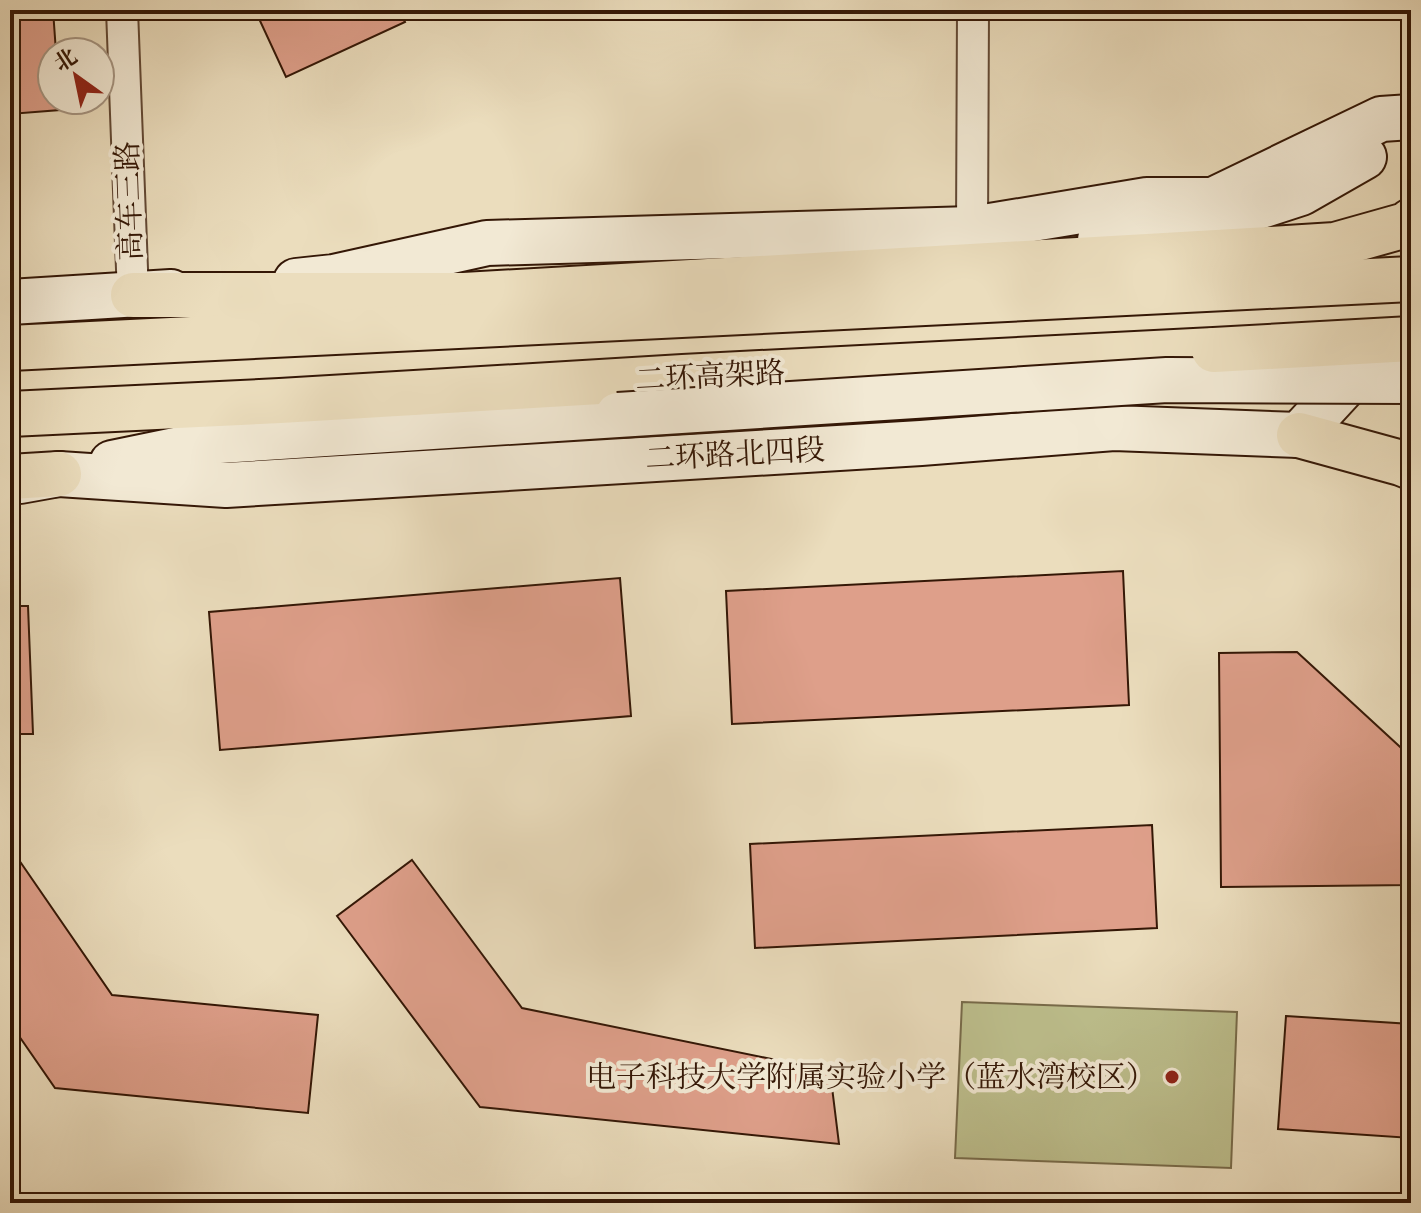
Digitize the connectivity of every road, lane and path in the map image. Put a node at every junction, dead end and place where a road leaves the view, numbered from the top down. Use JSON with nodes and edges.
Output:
{"nodes":[{"id":1,"x":122,"y":10,"type":"edge"},
{"id":2,"x":973,"y":10,"type":"edge"},
{"id":3,"x":1411,"y":117,"type":"edge"},
{"id":4,"x":1411,"y":130,"type":"edge"},
{"id":5,"x":1411,"y":221,"type":"edge"},
{"id":6,"x":968,"y":238,"type":"junction"},
{"id":7,"x":1411,"y":279,"type":"edge"},
{"id":8,"x":133,"y":295,"type":"junction"},
{"id":9,"x":10,"y":302,"type":"edge"},
{"id":10,"x":1411,"y":320,"type":"edge"},
{"id":11,"x":1411,"y":339,"type":"edge"},
{"id":12,"x":10,"y":348,"type":"edge"},
{"id":13,"x":1411,"y":381,"type":"edge"},
{"id":14,"x":10,"y":414,"type":"edge"},
{"id":15,"x":1299,"y":435,"type":"junction"},
{"id":16,"x":1411,"y":467,"type":"edge"},
{"id":17,"x":59,"y":474,"type":"junction"},
{"id":18,"x":10,"y":477,"type":"edge"},
{"id":19,"x":10,"y":483,"type":"edge"}],
"edges":[{"from":1,"to":8,"type":"street","name":"高车三路"},
{"from":2,"to":6,"type":"street"},
{"from":3,"to":6,"type":"main road"},
{"from":4,"to":6,"type":"main road"},
{"from":5,"to":8,"type":"main road"},
{"from":6,"to":8,"type":"main road"},
{"from":7,"to":12,"type":"main road","name":"二环高架路"},
{"from":8,"to":9,"type":"main road"},
{"from":10,"to":15,"type":"main road"},
{"from":11,"to":14,"type":"main road","name":"二环高架路","bridge":true},
{"from":13,"to":17,"type":"main road","bridge":true},
{"from":15,"to":16,"type":"main road"},
{"from":15,"to":17,"type":"main road","name":"二环路北四段"},
{"from":17,"to":18,"type":"main road"},
{"from":17,"to":19,"type":"main road","name":"二环路北四段"}]}
